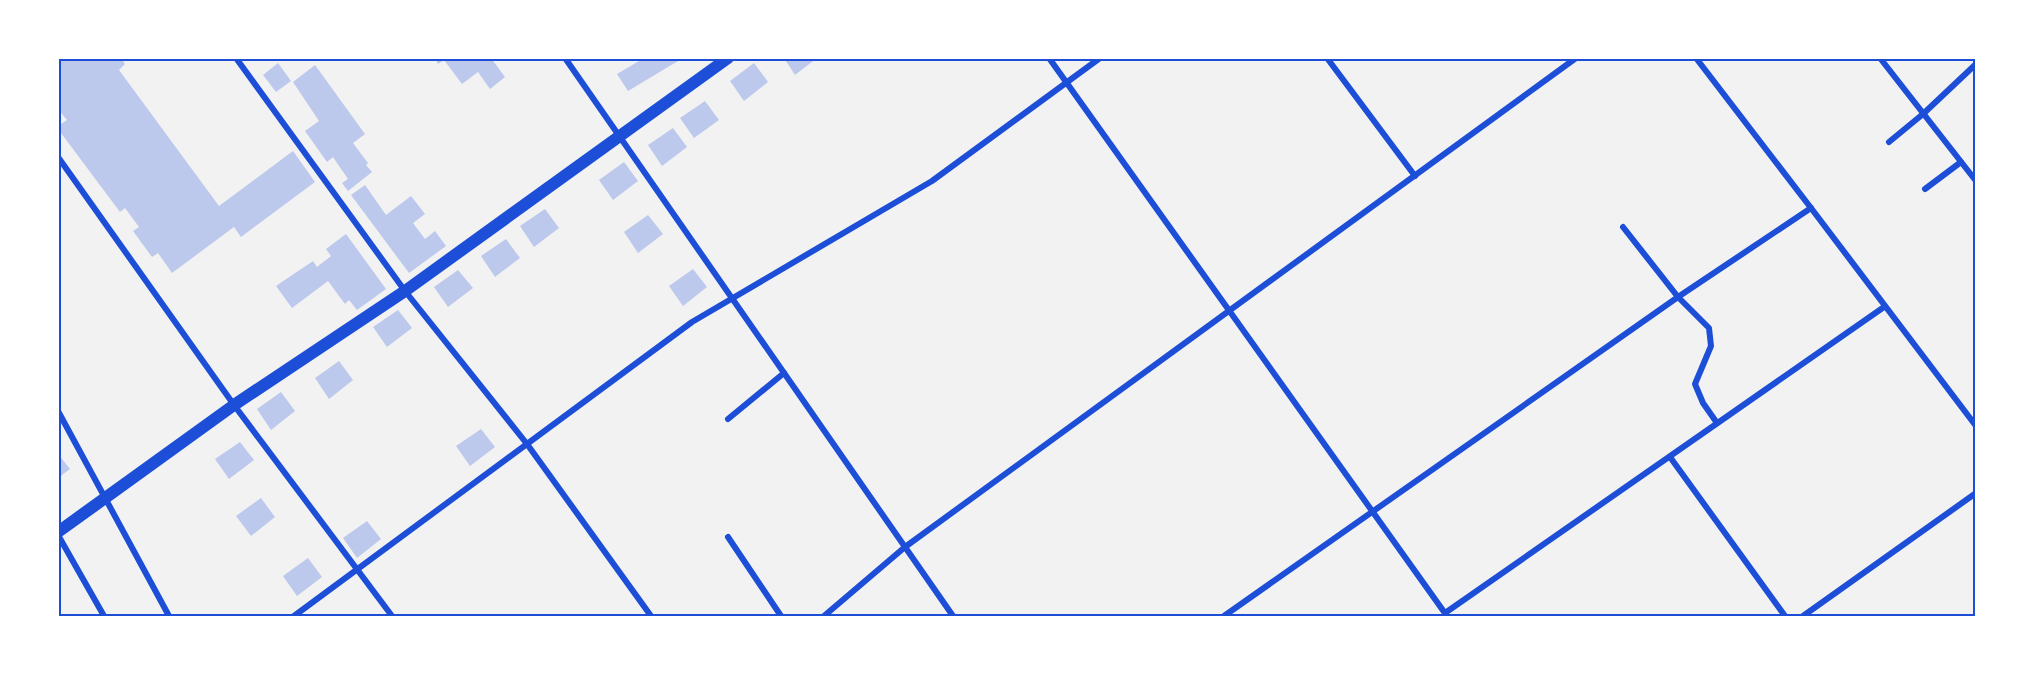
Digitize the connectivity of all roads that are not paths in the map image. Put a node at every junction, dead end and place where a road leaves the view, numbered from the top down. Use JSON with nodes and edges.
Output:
{"nodes":[{"id":1,"x":236,"y":58,"type":"edge"},
{"id":2,"x":565,"y":58,"type":"edge"},
{"id":3,"x":728,"y":58,"type":"edge"},
{"id":4,"x":1049,"y":58,"type":"edge"},
{"id":5,"x":1100,"y":58,"type":"edge"},
{"id":6,"x":1327,"y":58,"type":"edge"},
{"id":7,"x":1576,"y":58,"type":"edge"},
{"id":8,"x":1696,"y":58,"type":"edge"},
{"id":9,"x":1880,"y":58,"type":"edge"},
{"id":10,"x":1976,"y":64,"type":"edge"},
{"id":11,"x":1066,"y":83,"type":"junction"},
{"id":12,"x":1923,"y":114,"type":"junction"},
{"id":13,"x":619,"y":137,"type":"junction"},
{"id":14,"x":1889,"y":142,"type":"dead end"},
{"id":15,"x":58,"y":157,"type":"edge"},
{"id":16,"x":1961,"y":162,"type":"junction"},
{"id":17,"x":1415,"y":176,"type":"junction"},
{"id":18,"x":1976,"y":181,"type":"edge"},
{"id":19,"x":1925,"y":189,"type":"dead end"},
{"id":20,"x":1811,"y":208,"type":"junction"},
{"id":21,"x":1623,"y":226,"type":"dead end"},
{"id":22,"x":405,"y":291,"type":"junction"},
{"id":23,"x":1678,"y":297,"type":"junction"},
{"id":24,"x":733,"y":299,"type":"junction"},
{"id":25,"x":1884,"y":307,"type":"junction"},
{"id":26,"x":1229,"y":312,"type":"junction"},
{"id":27,"x":784,"y":374,"type":"junction"},
{"id":28,"x":234,"y":405,"type":"junction"},
{"id":29,"x":58,"y":411,"type":"edge"},
{"id":30,"x":728,"y":419,"type":"dead end"},
{"id":31,"x":1717,"y":423,"type":"junction"},
{"id":32,"x":1976,"y":426,"type":"edge"},
{"id":33,"x":527,"y":444,"type":"junction"},
{"id":34,"x":1670,"y":457,"type":"junction"},
{"id":35,"x":1976,"y":493,"type":"edge"},
{"id":36,"x":105,"y":498,"type":"junction"},
{"id":37,"x":1372,"y":513,"type":"junction"},
{"id":38,"x":58,"y":533,"type":"edge"},
{"id":39,"x":728,"y":537,"type":"dead end"},
{"id":40,"x":905,"y":547,"type":"junction"},
{"id":41,"x":357,"y":570,"type":"junction"},
{"id":42,"x":1446,"y":615,"type":"edge"},
{"id":43,"x":104,"y":616,"type":"edge"},
{"id":44,"x":169,"y":616,"type":"edge"},
{"id":45,"x":294,"y":616,"type":"edge"},
{"id":46,"x":392,"y":616,"type":"edge"},
{"id":47,"x":651,"y":616,"type":"edge"},
{"id":48,"x":781,"y":616,"type":"edge"},
{"id":49,"x":824,"y":616,"type":"edge"},
{"id":50,"x":953,"y":616,"type":"edge"},
{"id":51,"x":1224,"y":616,"type":"edge"},
{"id":52,"x":1785,"y":616,"type":"edge"},
{"id":53,"x":1803,"y":616,"type":"edge"}],
"edges":[{"from":1,"to":22,"type":"street"},
{"from":2,"to":13,"type":"street"},
{"from":3,"to":13,"type":"main road"},
{"from":4,"to":11,"type":"street"},
{"from":5,"to":11,"type":"street"},
{"from":6,"to":17,"type":"street"},
{"from":7,"to":17,"type":"street"},
{"from":8,"to":20,"type":"street"},
{"from":9,"to":12,"type":"street"},
{"from":10,"to":12,"type":"street"},
{"from":11,"to":24,"type":"street"},
{"from":11,"to":26,"type":"street"},
{"from":12,"to":14,"type":"street"},
{"from":12,"to":16,"type":"street"},
{"from":13,"to":22,"type":"main road"},
{"from":13,"to":24,"type":"street"},
{"from":15,"to":28,"type":"street"},
{"from":16,"to":18,"type":"street"},
{"from":16,"to":19,"type":"street"},
{"from":17,"to":26,"type":"street"},
{"from":20,"to":23,"type":"street"},
{"from":20,"to":25,"type":"street"},
{"from":21,"to":23,"type":"street"},
{"from":22,"to":28,"type":"main road"},
{"from":22,"to":33,"type":"street"},
{"from":23,"to":31,"type":"street"},
{"from":23,"to":37,"type":"street"},
{"from":24,"to":27,"type":"street"},
{"from":24,"to":33,"type":"street"},
{"from":25,"to":31,"type":"street"},
{"from":25,"to":32,"type":"street"},
{"from":26,"to":37,"type":"street"},
{"from":26,"to":40,"type":"street"},
{"from":27,"to":30,"type":"street"},
{"from":27,"to":40,"type":"street"},
{"from":28,"to":36,"type":"main road"},
{"from":28,"to":41,"type":"street"},
{"from":29,"to":36,"type":"street"},
{"from":31,"to":34,"type":"street"},
{"from":33,"to":41,"type":"street"},
{"from":33,"to":47,"type":"street"},
{"from":34,"to":42,"type":"street"},
{"from":34,"to":52,"type":"street"},
{"from":35,"to":53,"type":"street"},
{"from":36,"to":38,"type":"main road"},
{"from":36,"to":44,"type":"street"},
{"from":37,"to":42,"type":"street"},
{"from":37,"to":51,"type":"street"},
{"from":38,"to":43,"type":"street"},
{"from":39,"to":48,"type":"street"},
{"from":40,"to":49,"type":"street"},
{"from":40,"to":50,"type":"street"},
{"from":41,"to":45,"type":"street"},
{"from":41,"to":46,"type":"street"}]}
